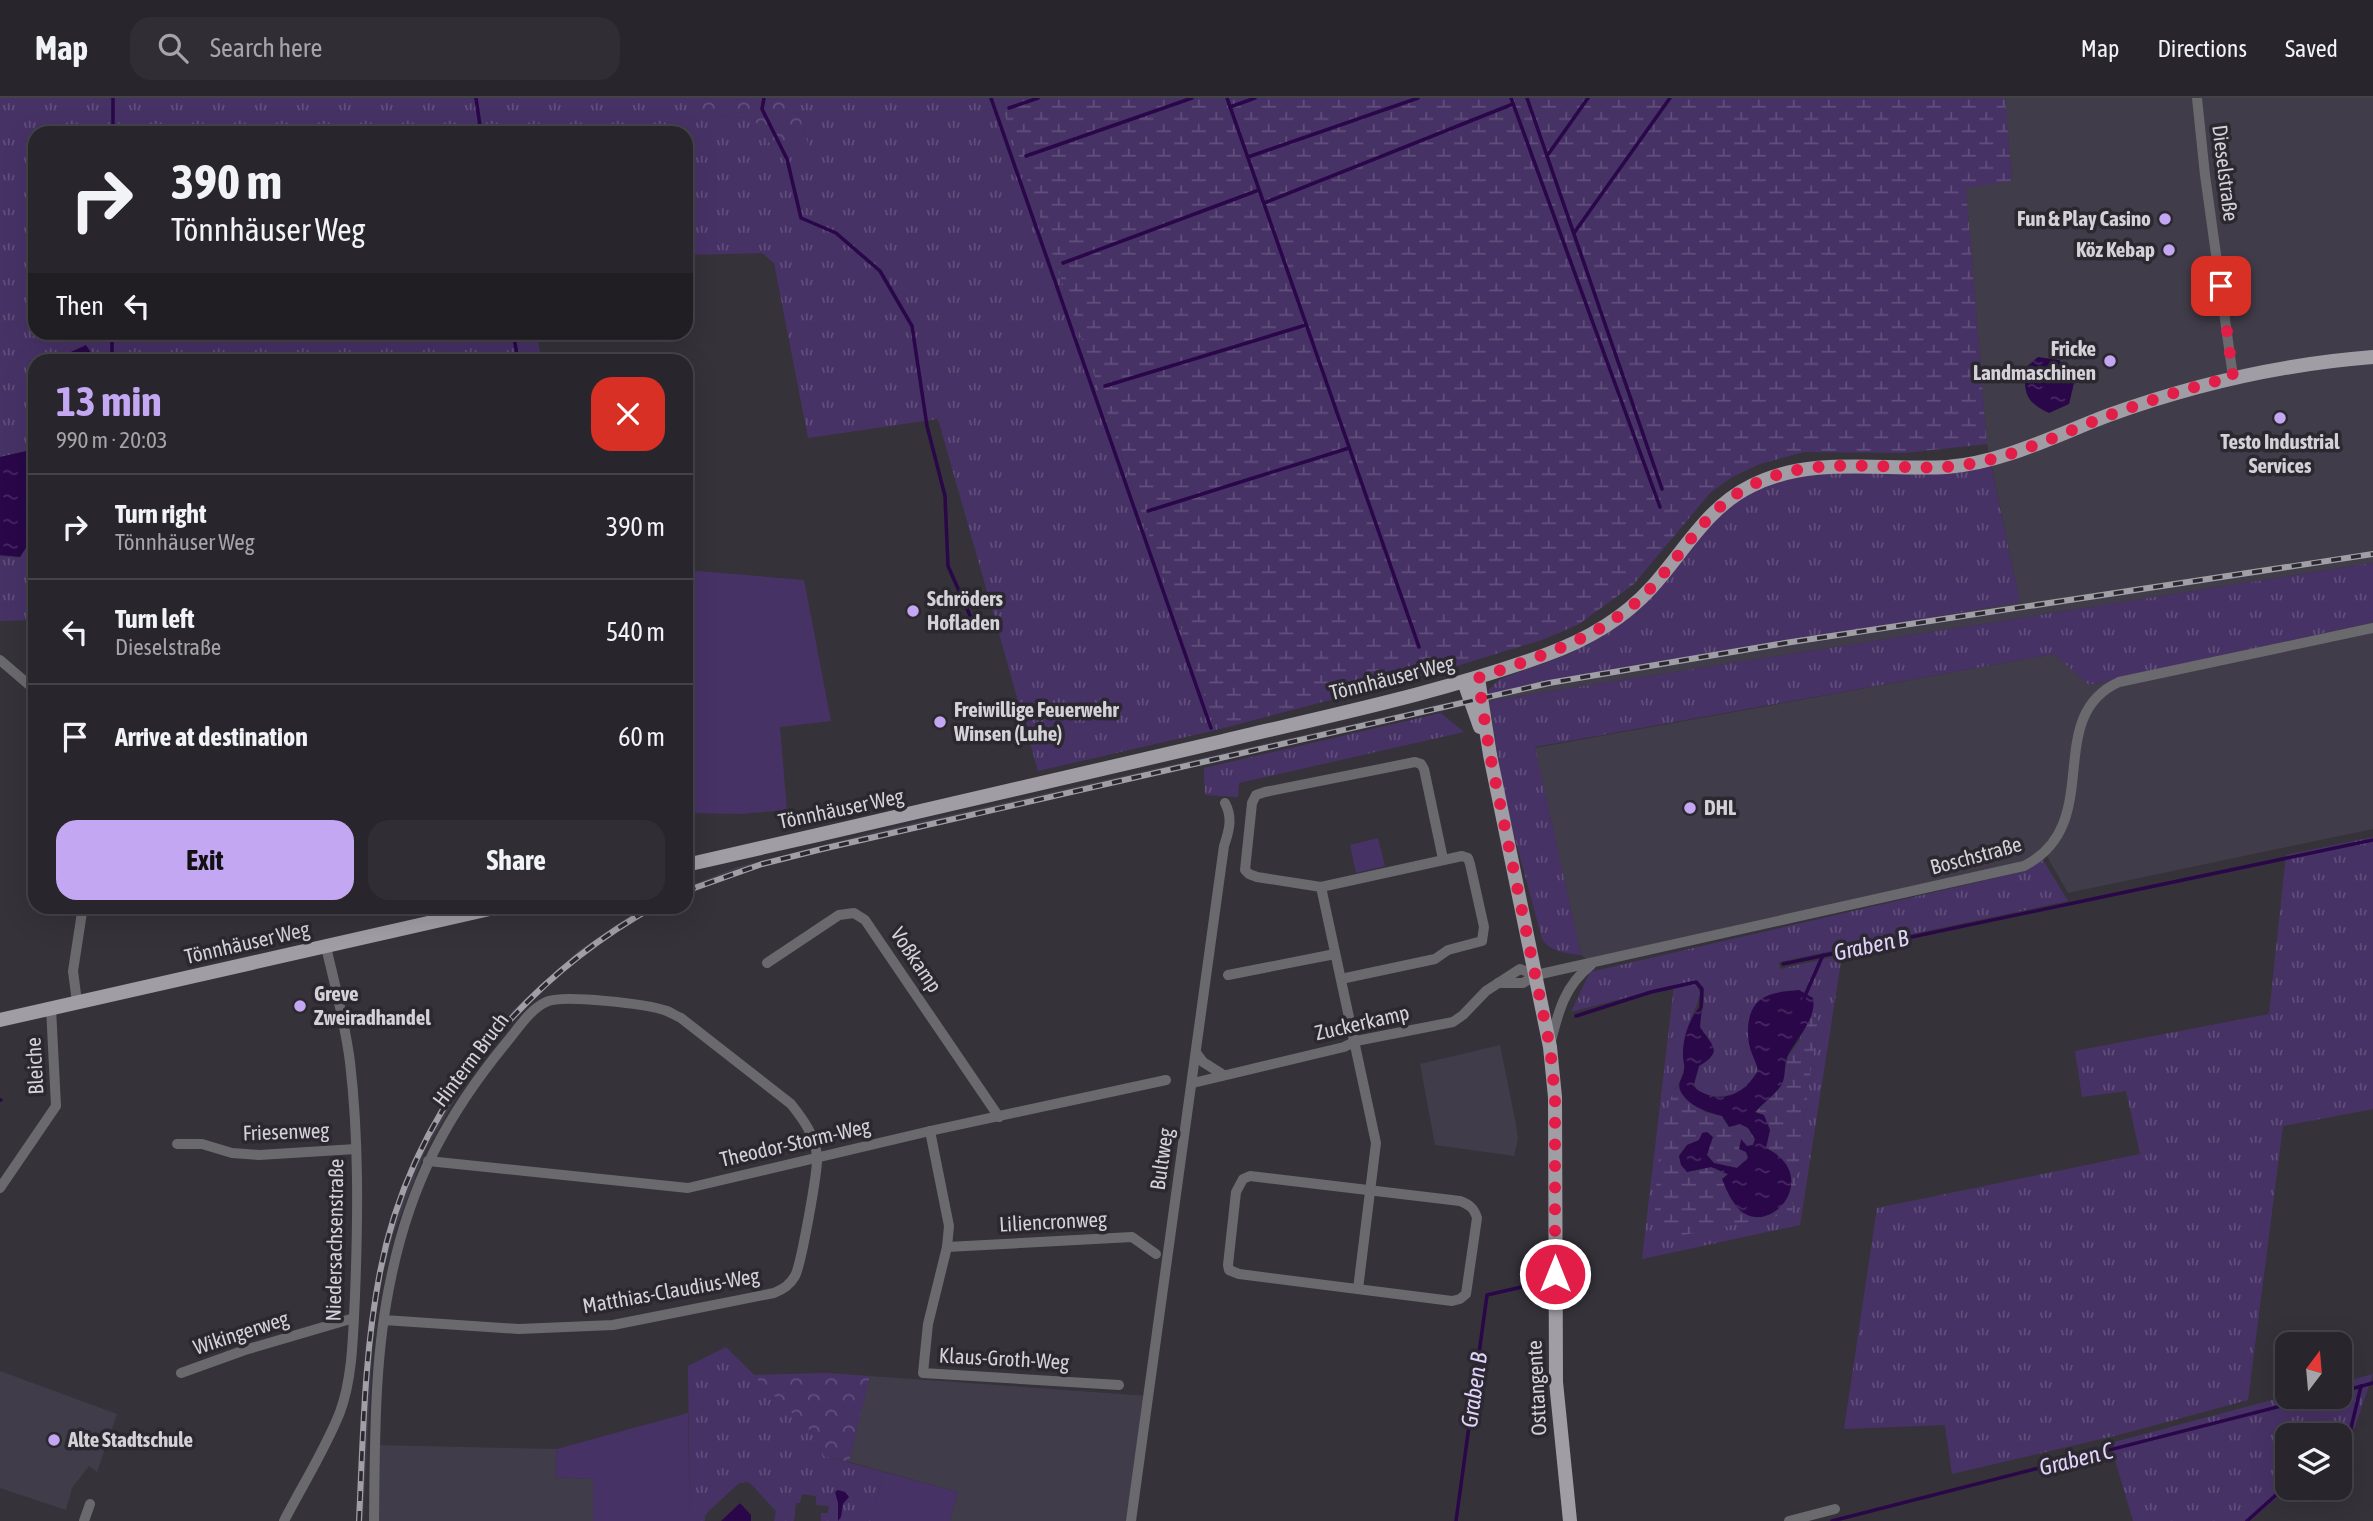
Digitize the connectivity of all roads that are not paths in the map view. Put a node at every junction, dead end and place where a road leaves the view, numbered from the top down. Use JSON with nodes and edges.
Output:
{"nodes":[{"id":1,"x":2197,"y":98,"type":"edge"},
{"id":2,"x":2373,"y":357,"type":"edge"},
{"id":3,"x":2233,"y":377,"type":"junction"},
{"id":4,"x":2373,"y":628,"type":"edge"},
{"id":5,"x":0,"y":660,"type":"edge"},
{"id":6,"x":1471,"y":680,"type":"junction"},
{"id":7,"x":28,"y":684,"type":"edge"},
{"id":8,"x":1225,"y":803,"type":"dead end"},
{"id":9,"x":1443,"y":859,"type":"junction"},
{"id":10,"x":693,"y":863,"type":"edge"},
{"id":11,"x":1321,"y":887,"type":"junction"},
{"id":12,"x":82,"y":914,"type":"edge"},
{"id":13,"x":468,"y":914,"type":"edge"},
{"id":14,"x":326,"y":947,"type":"junction"},
{"id":15,"x":1335,"y":954,"type":"junction"},
{"id":16,"x":767,"y":963,"type":"dead end"},
{"id":17,"x":1593,"y":964,"type":"junction"},
{"id":18,"x":1228,"y":975,"type":"dead end"},
{"id":19,"x":1536,"y":975,"type":"junction"},
{"id":20,"x":1341,"y":979,"type":"junction"},
{"id":21,"x":77,"y":1002,"type":"junction"},
{"id":22,"x":51,"y":1008,"type":"junction"},
{"id":23,"x":0,"y":1020,"type":"edge"},
{"id":24,"x":1356,"y":1041,"type":"junction"},
{"id":25,"x":1550,"y":1047,"type":"junction"},
{"id":26,"x":1197,"y":1054,"type":"junction"},
{"id":27,"x":1222,"y":1074,"type":"junction"},
{"id":28,"x":1166,"y":1080,"type":"dead end"},
{"id":29,"x":1193,"y":1083,"type":"junction"},
{"id":30,"x":999,"y":1117,"type":"junction"},
{"id":31,"x":930,"y":1131,"type":"junction"},
{"id":32,"x":177,"y":1144,"type":"dead end"},
{"id":33,"x":356,"y":1149,"type":"junction"},
{"id":34,"x":817,"y":1158,"type":"junction"},
{"id":35,"x":428,"y":1161,"type":"junction"},
{"id":36,"x":0,"y":1188,"type":"edge"},
{"id":37,"x":1370,"y":1191,"type":"junction"},
{"id":38,"x":947,"y":1247,"type":"junction"},
{"id":39,"x":1156,"y":1254,"type":"dead end"},
{"id":40,"x":1358,"y":1289,"type":"junction"},
{"id":41,"x":354,"y":1318,"type":"junction"},
{"id":42,"x":384,"y":1320,"type":"junction"},
{"id":43,"x":181,"y":1373,"type":"dead end"},
{"id":44,"x":1119,"y":1385,"type":"dead end"},
{"id":45,"x":1566,"y":1498,"type":"junction"},
{"id":46,"x":90,"y":1504,"type":"dead end"},
{"id":47,"x":1835,"y":1509,"type":"dead end"},
{"id":48,"x":83,"y":1521,"type":"edge"},
{"id":49,"x":284,"y":1521,"type":"edge"},
{"id":50,"x":374,"y":1521,"type":"edge"},
{"id":51,"x":1131,"y":1521,"type":"edge"},
{"id":52,"x":1563,"y":1521,"type":"edge"},
{"id":53,"x":1570,"y":1521,"type":"edge"},
{"id":54,"x":1789,"y":1521,"type":"edge"}],
"edges":[{"from":1,"to":3,"type":"street","name":"Dieselstraße"},
{"from":2,"to":3,"type":"main road","name":"Tönnhäuser Weg"},
{"from":3,"to":6,"type":"main road","name":"Tönnhäuser Weg"},
{"from":4,"to":17,"type":"street","name":"Boschstraße"},
{"from":5,"to":7,"type":"street"},
{"from":6,"to":10,"type":"main road","name":"Tönnhäuser Weg"},
{"from":6,"to":19,"type":"main road","name":"Osttangente"},
{"from":8,"to":26,"type":"street","name":"Bultweg"},
{"from":9,"to":11,"type":"street"},
{"from":9,"to":11,"type":"street"},
{"from":9,"to":20,"type":"street"},
{"from":11,"to":15,"type":"street"},
{"from":12,"to":21,"type":"street"},
{"from":13,"to":14,"type":"main road","name":"Tönnhäuser Weg"},
{"from":14,"to":21,"type":"main road","name":"Tönnhäuser Weg"},
{"from":14,"to":33,"type":"street","name":"Niedersachsenstraße"},
{"from":15,"to":18,"type":"street"},
{"from":15,"to":20,"type":"street"},
{"from":16,"to":30,"type":"street","name":"Voßkamp"},
{"from":17,"to":19,"type":"street","name":"Boschstraße"},
{"from":17,"to":25,"type":"street"},
{"from":19,"to":24,"type":"street","name":"Zuckerkamp"},
{"from":19,"to":25,"type":"main road","name":"Osttangente"},
{"from":20,"to":24,"type":"street"},
{"from":21,"to":22,"type":"main road","name":"Tönnhäuser Weg"},
{"from":22,"to":23,"type":"main road","name":"Tönnhäuser Weg"},
{"from":22,"to":36,"type":"street","name":"Bleiche"},
{"from":24,"to":27,"type":"street","name":"Zuckerkamp"},
{"from":24,"to":37,"type":"street"},
{"from":25,"to":45,"type":"main road","name":"Osttangente"},
{"from":26,"to":27,"type":"street"},
{"from":26,"to":29,"type":"street","name":"Bultweg"},
{"from":27,"to":29,"type":"street","name":"Zuckerkamp"},
{"from":28,"to":30,"type":"street","name":"Theodor-Storm-Weg"},
{"from":29,"to":51,"type":"street","name":"Bultweg"},
{"from":30,"to":31,"type":"street","name":"Theodor-Storm-Weg"},
{"from":31,"to":34,"type":"street","name":"Theodor-Storm-Weg"},
{"from":31,"to":38,"type":"street","name":"Klaus-Groth-Weg"},
{"from":32,"to":33,"type":"street","name":"Friesenweg"},
{"from":33,"to":41,"type":"street","name":"Niedersachsenstraße"},
{"from":34,"to":35,"type":"street","name":"Theodor-Storm-Weg"},
{"from":34,"to":35,"type":"street","name":"Hinterm Bruch"},
{"from":34,"to":42,"type":"street","name":"Matthias-Claudius-Weg"},
{"from":35,"to":42,"type":"street","name":"Hinterm Bruch"},
{"from":37,"to":40,"type":"street"},
{"from":37,"to":40,"type":"street"},
{"from":37,"to":40,"type":"street"},
{"from":38,"to":39,"type":"street","name":"Liliencronweg"},
{"from":38,"to":44,"type":"street","name":"Klaus-Groth-Weg"},
{"from":41,"to":43,"type":"street","name":"Wikingerweg"},
{"from":41,"to":49,"type":"street","name":"Niedersachsenstraße"},
{"from":42,"to":50,"type":"street","name":"Hinterm Bruch"},
{"from":45,"to":52,"type":"street"},
{"from":45,"to":53,"type":"main road","name":"Osttangente"},
{"from":46,"to":48,"type":"street"},
{"from":47,"to":54,"type":"street"}]}
